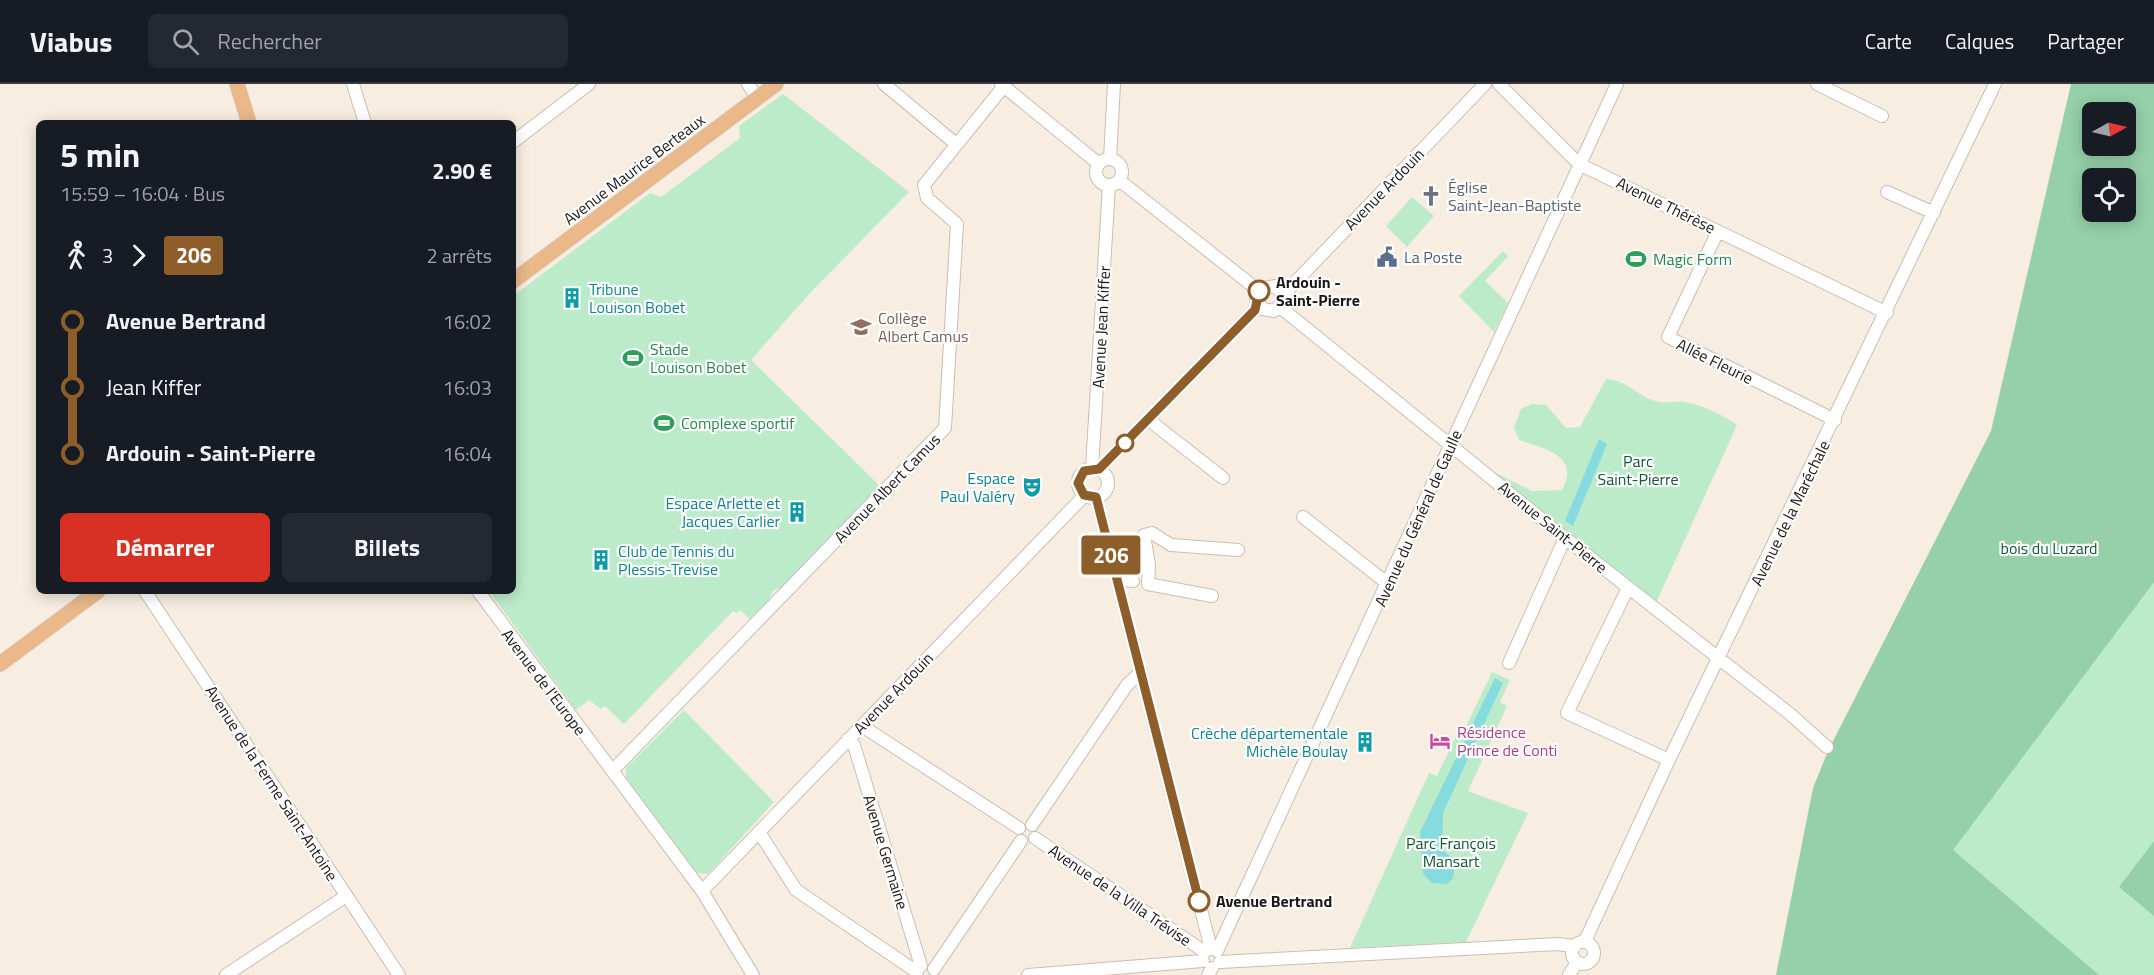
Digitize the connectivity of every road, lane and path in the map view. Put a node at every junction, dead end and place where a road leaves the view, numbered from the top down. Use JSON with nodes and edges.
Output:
{"nodes":[{"id":1,"x":237,"y":84,"type":"edge"},
{"id":2,"x":352,"y":84,"type":"edge"},
{"id":3,"x":589,"y":84,"type":"edge"},
{"id":4,"x":748,"y":84,"type":"edge"},
{"id":5,"x":776,"y":84,"type":"edge"},
{"id":6,"x":884,"y":84,"type":"edge"},
{"id":7,"x":1114,"y":84,"type":"edge"},
{"id":8,"x":1474,"y":84,"type":"edge"},
{"id":9,"x":1485,"y":84,"type":"edge"},
{"id":10,"x":1499,"y":84,"type":"edge"},
{"id":11,"x":1617,"y":84,"type":"edge"},
{"id":12,"x":1817,"y":84,"type":"edge"},
{"id":13,"x":1995,"y":84,"type":"edge"},
{"id":14,"x":1003,"y":85,"type":"edge"},
{"id":15,"x":1836,"y":88,"type":"edge"},
{"id":16,"x":757,"y":98,"type":"junction"},
{"id":17,"x":1882,"y":116,"type":"dead end"},
{"id":18,"x":248,"y":120,"type":"edge"},
{"id":19,"x":364,"y":120,"type":"edge"},
{"id":20,"x":516,"y":140,"type":"edge"},
{"id":21,"x":952,"y":149,"type":"junction"},
{"id":22,"x":1104,"y":162,"type":"junction"},
{"id":23,"x":1579,"y":164,"type":"junction"},
{"id":24,"x":1114,"y":183,"type":"junction"},
{"id":25,"x":1887,"y":192,"type":"dead end"},
{"id":26,"x":1934,"y":213,"type":"junction"},
{"id":27,"x":1718,"y":231,"type":"junction"},
{"id":28,"x":516,"y":279,"type":"edge"},
{"id":29,"x":1279,"y":296,"type":"junction"},
{"id":30,"x":1261,"y":302,"type":"junction"},
{"id":31,"x":1887,"y":313,"type":"junction"},
{"id":32,"x":1835,"y":420,"type":"junction"},
{"id":33,"x":1154,"y":424,"type":"junction"},
{"id":34,"x":1451,"y":444,"type":"junction"},
{"id":35,"x":1099,"y":471,"type":"junction"},
{"id":36,"x":1223,"y":478,"type":"dead end"},
{"id":37,"x":1090,"y":496,"type":"junction"},
{"id":38,"x":1303,"y":517,"type":"dead end"},
{"id":39,"x":1564,"y":538,"type":"junction"},
{"id":40,"x":1238,"y":550,"type":"dead end"},
{"id":41,"x":1117,"y":579,"type":"junction"},
{"id":42,"x":1133,"y":581,"type":"dead end"},
{"id":43,"x":1388,"y":584,"type":"junction"},
{"id":44,"x":1628,"y":588,"type":"junction"},
{"id":45,"x":94,"y":594,"type":"edge"},
{"id":46,"x":147,"y":594,"type":"edge"},
{"id":47,"x":480,"y":594,"type":"edge"},
{"id":48,"x":1212,"y":596,"type":"dead end"},
{"id":49,"x":1720,"y":658,"type":"junction"},
{"id":50,"x":1509,"y":663,"type":"dead end"},
{"id":51,"x":0,"y":664,"type":"edge"},
{"id":52,"x":1141,"y":672,"type":"junction"},
{"id":53,"x":862,"y":726,"type":"junction"},
{"id":54,"x":849,"y":740,"type":"junction"},
{"id":55,"x":1827,"y":747,"type":"dead end"},
{"id":56,"x":1669,"y":760,"type":"junction"},
{"id":57,"x":612,"y":771,"type":"junction"},
{"id":58,"x":1032,"y":825,"type":"junction"},
{"id":59,"x":759,"y":832,"type":"junction"},
{"id":60,"x":1020,"y":834,"type":"junction"},
{"id":61,"x":1035,"y":838,"type":"junction"},
{"id":62,"x":702,"y":891,"type":"junction"},
{"id":63,"x":346,"y":896,"type":"junction"},
{"id":64,"x":1585,"y":941,"type":"junction"},
{"id":65,"x":1573,"y":946,"type":"junction"},
{"id":66,"x":1211,"y":960,"type":"edge"},
{"id":67,"x":1577,"y":962,"type":"junction"},
{"id":68,"x":918,"y":971,"type":"edge"},
{"id":69,"x":935,"y":972,"type":"edge"},
{"id":70,"x":1091,"y":973,"type":"edge"},
{"id":71,"x":226,"y":975,"type":"edge"},
{"id":72,"x":399,"y":975,"type":"edge"},
{"id":73,"x":753,"y":975,"type":"edge"},
{"id":74,"x":1028,"y":975,"type":"edge"},
{"id":75,"x":1569,"y":975,"type":"edge"}],
"edges":[{"from":1,"to":18,"type":"main road"},
{"from":2,"to":19,"type":"street"},
{"from":3,"to":20,"type":"street"},
{"from":4,"to":16,"type":"street"},
{"from":5,"to":16,"type":"main road","name":"Avenue Maurice Berteaux"},
{"from":6,"to":21,"type":"street"},
{"from":7,"to":22,"type":"street"},
{"from":8,"to":29,"type":"street","name":"Avenue Ardouin"},
{"from":9,"to":29,"type":"street","name":"Avenue Ardouin"},
{"from":10,"to":23,"type":"street","name":"Avenue Thérèse"},
{"from":11,"to":23,"type":"street","name":"Avenue du Général de Gaulle"},
{"from":12,"to":15,"type":"street"},
{"from":13,"to":26,"type":"street","name":"Avenue de la Maréchale"},
{"from":14,"to":21,"type":"street","name":"Avenue Albert Camus"},
{"from":14,"to":22,"type":"street"},
{"from":15,"to":17,"type":"street"},
{"from":16,"to":28,"type":"main road","name":"Avenue Maurice Berteaux"},
{"from":21,"to":57,"type":"street","name":"Avenue Albert Camus"},
{"from":22,"to":24,"type":"street"},
{"from":22,"to":24,"type":"street"},
{"from":23,"to":27,"type":"street","name":"Avenue Thérèse"},
{"from":23,"to":34,"type":"street","name":"Avenue du Général de Gaulle"},
{"from":24,"to":30,"type":"street"},
{"from":24,"to":35,"type":"street","name":"Avenue Jean Kiffer"},
{"from":25,"to":26,"type":"street"},
{"from":26,"to":31,"type":"street","name":"Avenue de la Maréchale"},
{"from":27,"to":31,"type":"street","name":"Avenue Thérèse"},
{"from":27,"to":32,"type":"street","name":"Allée Fleurie"},
{"from":29,"to":30,"type":"street"},
{"from":29,"to":30,"type":"street"},
{"from":29,"to":34,"type":"street","name":"Avenue Saint-Pierre"},
{"from":30,"to":33,"type":"street"},
{"from":30,"to":35,"type":"street"},
{"from":31,"to":32,"type":"street","name":"Avenue de la Maréchale"},
{"from":32,"to":49,"type":"street","name":"Avenue de la Maréchale"},
{"from":33,"to":35,"type":"street"},
{"from":33,"to":36,"type":"street"},
{"from":34,"to":39,"type":"street","name":"Avenue Saint-Pierre"},
{"from":34,"to":43,"type":"street","name":"Avenue du Général de Gaulle"},
{"from":35,"to":37,"type":"street"},
{"from":35,"to":37,"type":"street"},
{"from":37,"to":41,"type":"street"},
{"from":37,"to":53,"type":"street","name":"Avenue Ardouin"},
{"from":38,"to":43,"type":"street"},
{"from":39,"to":44,"type":"street","name":"Avenue Saint-Pierre"},
{"from":39,"to":50,"type":"street"},
{"from":40,"to":48,"type":"street"},
{"from":41,"to":42,"type":"street"},
{"from":41,"to":52,"type":"street"},
{"from":43,"to":66,"type":"street","name":"Avenue du Général de Gaulle"},
{"from":44,"to":49,"type":"street","name":"Avenue Saint-Pierre"},
{"from":44,"to":56,"type":"street"},
{"from":45,"to":51,"type":"main road"},
{"from":46,"to":63,"type":"street","name":"Avenue de la Ferme Saint-Antoine"},
{"from":47,"to":57,"type":"street","name":"Avenue de l'Europe"},
{"from":49,"to":55,"type":"street","name":"Avenue Saint-Pierre"},
{"from":49,"to":56,"type":"street","name":"Avenue de la Maréchale"},
{"from":52,"to":58,"type":"street"},
{"from":52,"to":66,"type":"street"},
{"from":53,"to":54,"type":"street","name":"Avenue Ardouin"},
{"from":53,"to":60,"type":"street"},
{"from":54,"to":59,"type":"street","name":"Avenue Ardouin"},
{"from":54,"to":68,"type":"street","name":"Avenue Germaine"},
{"from":56,"to":64,"type":"street","name":"Avenue de la Maréchale"},
{"from":57,"to":62,"type":"street","name":"Avenue de l'Europe"},
{"from":58,"to":60,"type":"street"},
{"from":58,"to":61,"type":"street"},
{"from":59,"to":62,"type":"street","name":"Avenue Ardouin"},
{"from":59,"to":68,"type":"street"},
{"from":60,"to":61,"type":"street"},
{"from":60,"to":69,"type":"street"},
{"from":61,"to":66,"type":"street","name":"Avenue de la Villa Trévise"},
{"from":62,"to":73,"type":"street"},
{"from":63,"to":71,"type":"street"},
{"from":63,"to":72,"type":"street","name":"Avenue de la Ferme Saint-Antoine"},
{"from":64,"to":65,"type":"street"},
{"from":64,"to":67,"type":"street"},
{"from":65,"to":66,"type":"street"},
{"from":65,"to":67,"type":"street"},
{"from":66,"to":70,"type":"street"},
{"from":67,"to":75,"type":"street"},
{"from":68,"to":69,"type":"street"},
{"from":70,"to":74,"type":"street"}]}
